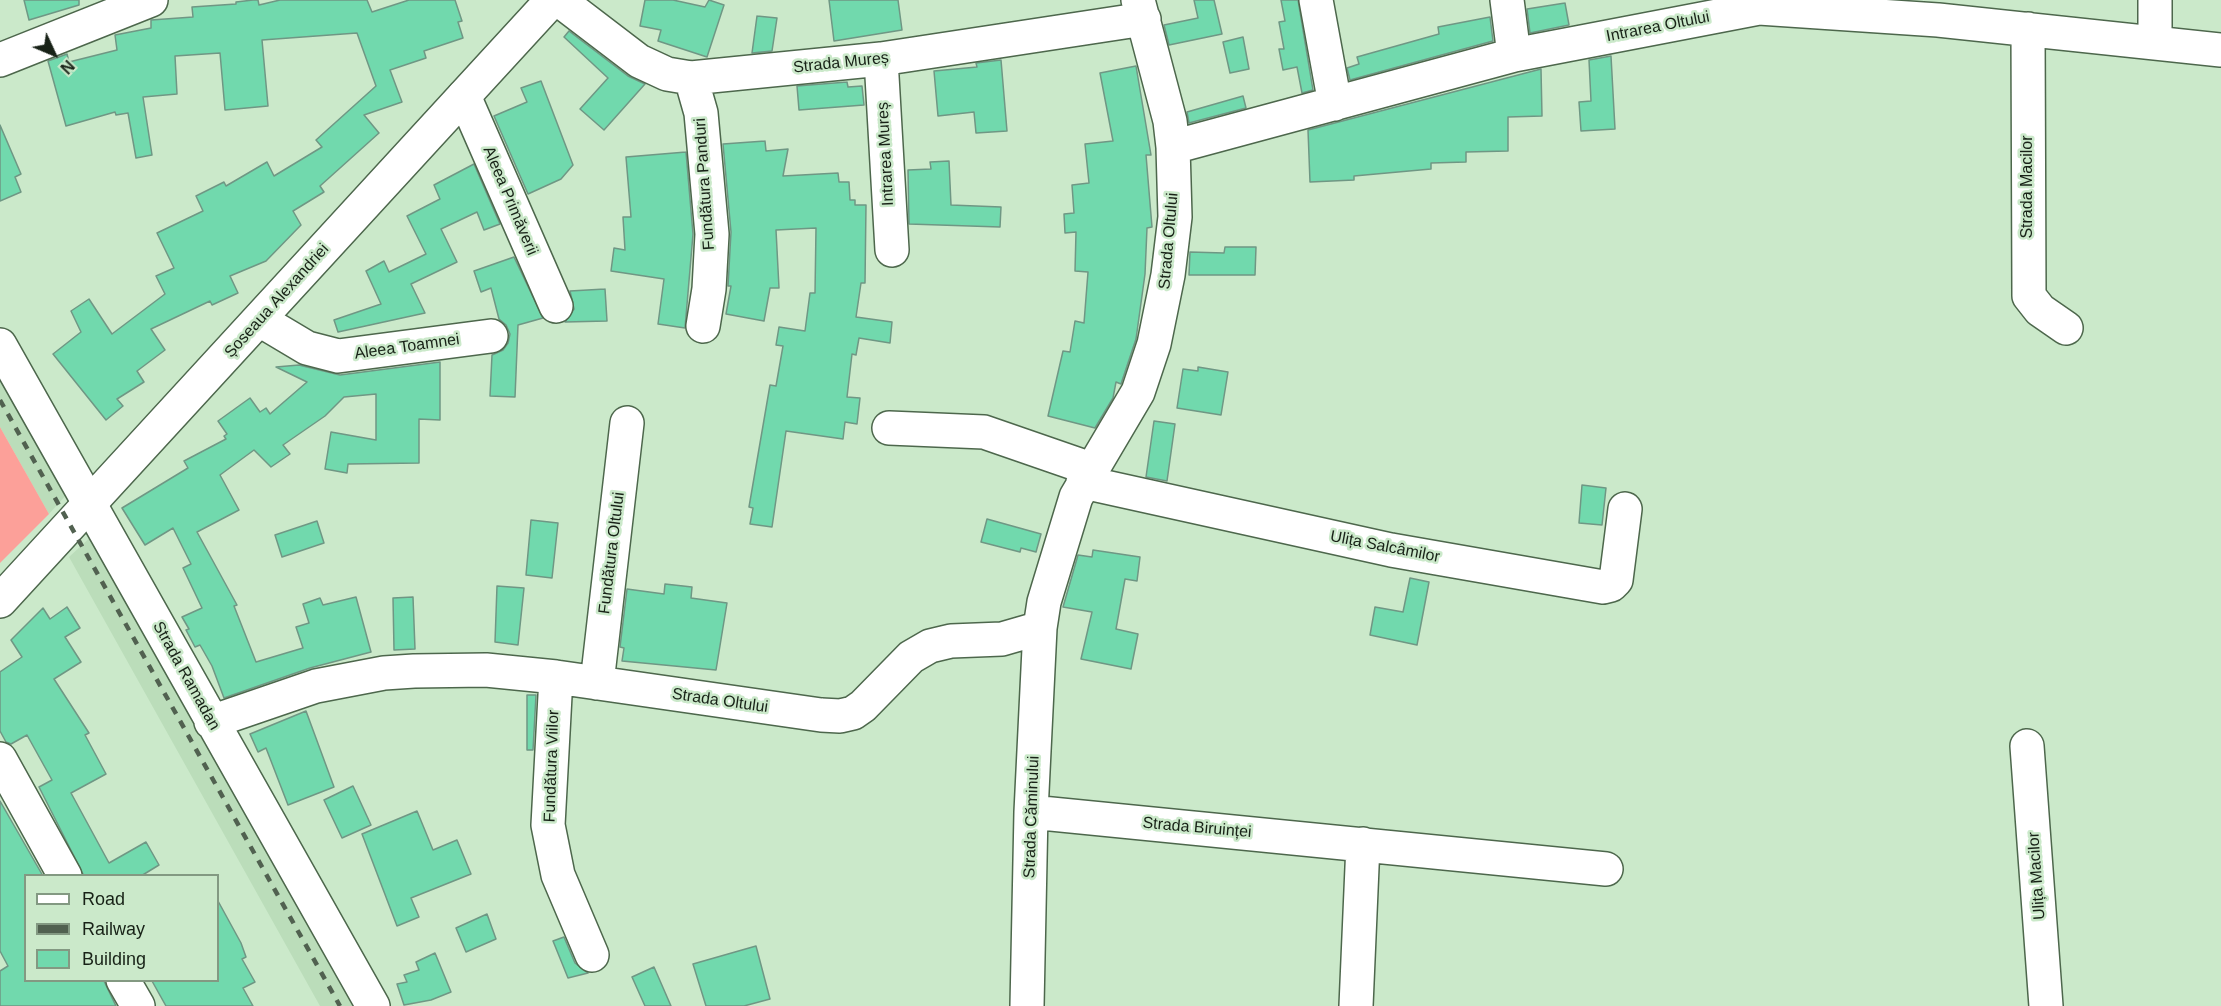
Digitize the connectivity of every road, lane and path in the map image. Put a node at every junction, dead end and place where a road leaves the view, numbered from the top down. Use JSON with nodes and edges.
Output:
{"nodes":[{"id":1,"x":151,"y":0,"type":"edge"},
{"id":2,"x":552,"y":0,"type":"edge"},
{"id":3,"x":559,"y":0,"type":"edge"},
{"id":4,"x":1316,"y":0,"type":"edge"},
{"id":5,"x":1507,"y":0,"type":"edge"},
{"id":6,"x":2155,"y":0,"type":"edge"},
{"id":7,"x":1141,"y":9,"type":"edge"},
{"id":8,"x":2028,"y":29,"type":"junction"},
{"id":9,"x":2155,"y":42,"type":"junction"},
{"id":10,"x":2221,"y":50,"type":"edge"},
{"id":11,"x":1514,"y":55,"type":"junction"},
{"id":12,"x":881,"y":59,"type":"junction"},
{"id":13,"x":0,"y":60,"type":"edge"},
{"id":14,"x":691,"y":78,"type":"junction"},
{"id":15,"x":464,"y":96,"type":"junction"},
{"id":16,"x":1335,"y":104,"type":"junction"},
{"id":17,"x":1173,"y":147,"type":"junction"},
{"id":18,"x":892,"y":250,"type":"dead end"},
{"id":19,"x":556,"y":306,"type":"dead end"},
{"id":20,"x":260,"y":320,"type":"junction"},
{"id":21,"x":703,"y":326,"type":"dead end"},
{"id":22,"x":2066,"y":328,"type":"dead end"},
{"id":23,"x":491,"y":336,"type":"dead end"},
{"id":24,"x":0,"y":345,"type":"edge"},
{"id":25,"x":627,"y":423,"type":"dead end"},
{"id":26,"x":889,"y":428,"type":"dead end"},
{"id":27,"x":1087,"y":475,"type":"junction"},
{"id":28,"x":90,"y":506,"type":"junction"},
{"id":29,"x":1625,"y":509,"type":"dead end"},
{"id":30,"x":0,"y":602,"type":"edge"},
{"id":31,"x":1040,"y":628,"type":"junction"},
{"id":32,"x":556,"y":677,"type":"junction"},
{"id":33,"x":597,"y":683,"type":"junction"},
{"id":34,"x":211,"y":722,"type":"junction"},
{"id":35,"x":2027,"y":746,"type":"dead end"},
{"id":36,"x":0,"y":759,"type":"edge"},
{"id":37,"x":1031,"y":812,"type":"junction"},
{"id":38,"x":1363,"y":844,"type":"junction"},
{"id":39,"x":1606,"y":869,"type":"dead end"},
{"id":40,"x":64,"y":874,"type":"edge"},
{"id":41,"x":592,"y":955,"type":"dead end"},
{"id":42,"x":124,"y":982,"type":"edge"},
{"id":43,"x":138,"y":1006,"type":"edge"},
{"id":44,"x":373,"y":1006,"type":"edge"},
{"id":45,"x":1027,"y":1006,"type":"edge"},
{"id":46,"x":1356,"y":1006,"type":"edge"},
{"id":47,"x":2046,"y":1006,"type":"edge"}],
"edges":[{"from":1,"to":13,"type":"street"},
{"from":2,"to":15,"type":"street","name":"Șoseaua Alexandriei"},
{"from":3,"to":14,"type":"street","name":"Strada Mureș"},
{"from":4,"to":16,"type":"street"},
{"from":5,"to":11,"type":"street"},
{"from":6,"to":9,"type":"street"},
{"from":7,"to":12,"type":"street","name":"Strada Mureș"},
{"from":7,"to":17,"type":"street","name":"Strada Oltului"},
{"from":8,"to":9,"type":"street","name":"Intrarea Oltului"},
{"from":8,"to":11,"type":"street","name":"Intrarea Oltului"},
{"from":8,"to":22,"type":"street","name":"Strada Macilor"},
{"from":9,"to":10,"type":"street","name":"Intrarea Oltului"},
{"from":11,"to":16,"type":"street","name":"Intrarea Oltului"},
{"from":12,"to":14,"type":"street","name":"Strada Mureș"},
{"from":12,"to":18,"type":"street","name":"Intrarea Mureș"},
{"from":14,"to":21,"type":"street","name":"Fundătura Panduri"},
{"from":15,"to":19,"type":"street","name":"Aleea Primăverii"},
{"from":15,"to":20,"type":"street","name":"Șoseaua Alexandriei"},
{"from":16,"to":17,"type":"street","name":"Intrarea Oltului"},
{"from":17,"to":27,"type":"street","name":"Strada Oltului"},
{"from":20,"to":23,"type":"street","name":"Aleea Toamnei"},
{"from":20,"to":28,"type":"street","name":"Șoseaua Alexandriei"},
{"from":24,"to":28,"type":"street","name":"Strada Ramadan"},
{"from":25,"to":33,"type":"street","name":"Fundătura Oltului"},
{"from":26,"to":27,"type":"street"},
{"from":27,"to":29,"type":"street","name":"Ulița Salcâmilor"},
{"from":27,"to":31,"type":"street","name":"Strada Oltului"},
{"from":28,"to":30,"type":"street","name":"Șoseaua Alexandriei"},
{"from":28,"to":34,"type":"street","name":"Strada Ramadan"},
{"from":31,"to":33,"type":"street","name":"Strada Oltului"},
{"from":31,"to":37,"type":"street","name":"Strada Căminului"},
{"from":32,"to":33,"type":"street","name":"Strada Oltului"},
{"from":32,"to":34,"type":"street","name":"Strada Oltului"},
{"from":32,"to":41,"type":"street","name":"Fundătura Viilor"},
{"from":34,"to":44,"type":"street","name":"Strada Ramadan"},
{"from":35,"to":47,"type":"street","name":"Ulița Macilor"},
{"from":36,"to":40,"type":"street"},
{"from":37,"to":38,"type":"street","name":"Strada Biruinței"},
{"from":37,"to":45,"type":"street","name":"Strada Căminului"},
{"from":38,"to":39,"type":"street","name":"Strada Biruinței"},
{"from":38,"to":46,"type":"street"},
{"from":42,"to":43,"type":"street"}]}
